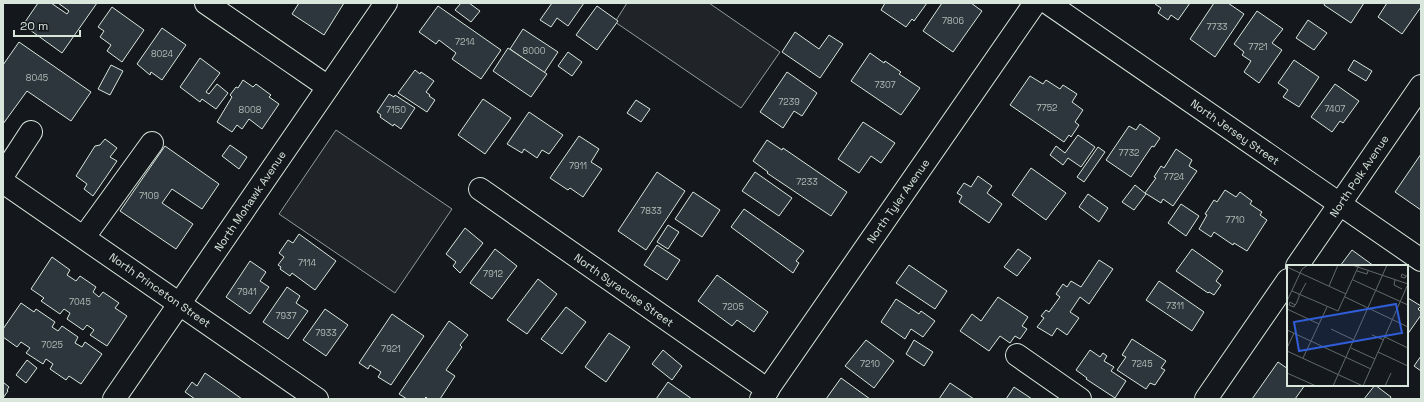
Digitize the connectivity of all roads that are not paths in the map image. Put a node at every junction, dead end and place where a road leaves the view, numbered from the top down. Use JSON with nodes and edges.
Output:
{"nodes":[{"id":1,"x":206,"y":3,"type":"edge"},
{"id":2,"x":386,"y":3,"type":"edge"},
{"id":3,"x":1035,"y":3,"type":"edge"},
{"id":4,"x":1048,"y":3,"type":"edge"},
{"id":5,"x":1421,"y":86,"type":"edge"},
{"id":6,"x":328,"y":87,"type":"junction"},
{"id":7,"x":31,"y":132,"type":"dead end"},
{"id":8,"x":152,"y":143,"type":"dead end"},
{"id":9,"x":3,"y":175,"type":"edge"},
{"id":10,"x":3,"y":182,"type":"edge"},
{"id":11,"x":480,"y":189,"type":"dead end"},
{"id":12,"x":1340,"y":204,"type":"junction"},
{"id":13,"x":84,"y":237,"type":"junction"},
{"id":14,"x":1421,"y":260,"type":"edge"},
{"id":15,"x":1298,"y":265,"type":"edge"},
{"id":16,"x":1287,"y":281,"type":"edge"},
{"id":17,"x":180,"y":304,"type":"junction"},
{"id":18,"x":1017,"y":355,"type":"dead end"},
{"id":19,"x":765,"y":394,"type":"edge"},
{"id":20,"x":114,"y":399,"type":"edge"},
{"id":21,"x":317,"y":399,"type":"edge"},
{"id":22,"x":1080,"y":399,"type":"edge"},
{"id":23,"x":1206,"y":399,"type":"edge"}],
"edges":[{"from":1,"to":6,"type":"street"},
{"from":2,"to":6,"type":"street","name":"North Mohawk Avenue"},
{"from":3,"to":19,"type":"street","name":"North Tyler Avenue"},
{"from":4,"to":12,"type":"street","name":"North Jersey Street"},
{"from":5,"to":12,"type":"street","name":"North Polk Avenue"},
{"from":6,"to":17,"type":"street","name":"North Mohawk Avenue"},
{"from":7,"to":9,"type":"street"},
{"from":8,"to":13,"type":"street"},
{"from":10,"to":13,"type":"street","name":"North Princeton Street"},
{"from":11,"to":19,"type":"street","name":"North Syracuse Street"},
{"from":12,"to":14,"type":"street","name":"North Jersey Street"},
{"from":12,"to":15,"type":"street","name":"North Polk Avenue"},
{"from":13,"to":17,"type":"street","name":"North Princeton Street"},
{"from":16,"to":23,"type":"street"},
{"from":17,"to":20,"type":"street","name":"North Mohawk Avenue"},
{"from":17,"to":21,"type":"street","name":"North Princeton Street"},
{"from":18,"to":22,"type":"street"}]}
